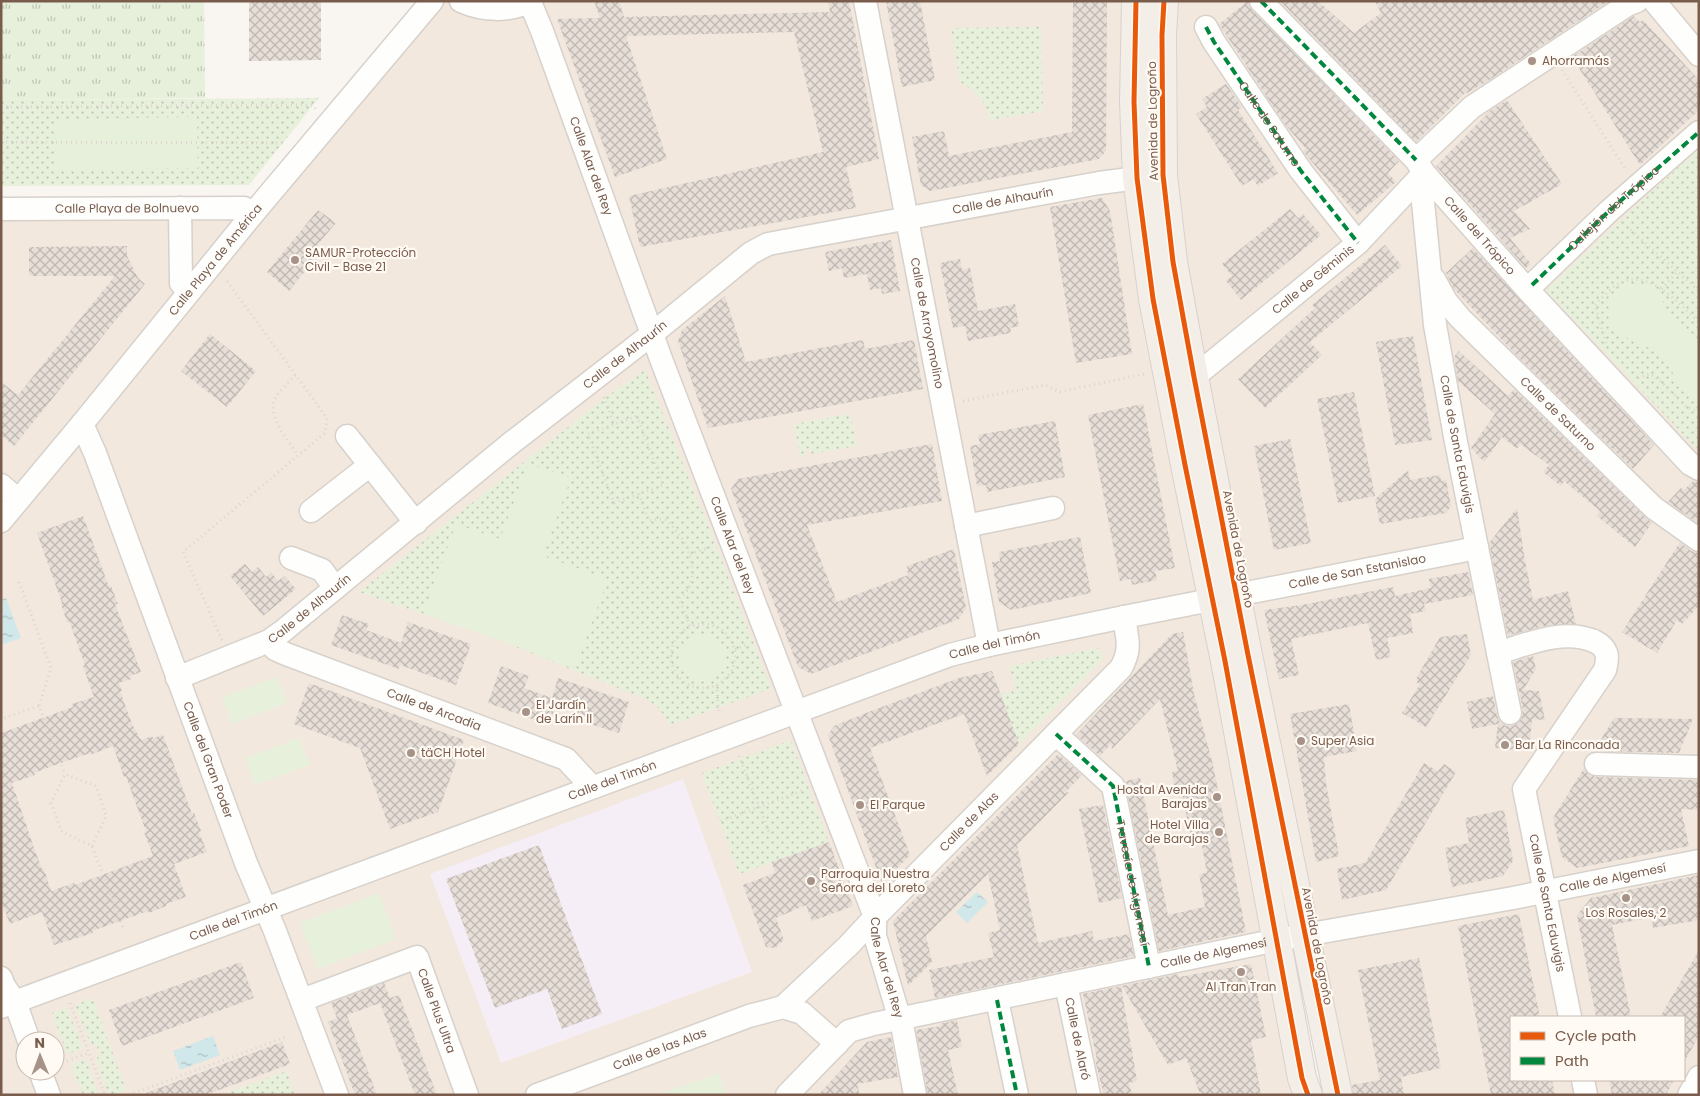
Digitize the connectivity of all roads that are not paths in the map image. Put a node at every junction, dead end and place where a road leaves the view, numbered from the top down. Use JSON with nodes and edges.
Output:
{"nodes":[{"id":1,"x":432,"y":1,"type":"edge"},
{"id":2,"x":461,"y":1,"type":"edge"},
{"id":3,"x":865,"y":1,"type":"edge"},
{"id":4,"x":1136,"y":1,"type":"edge"},
{"id":5,"x":1164,"y":1,"type":"edge"},
{"id":6,"x":1261,"y":1,"type":"edge"},
{"id":7,"x":1637,"y":1,"type":"edge"},
{"id":8,"x":1654,"y":1,"type":"edge"},
{"id":9,"x":530,"y":2,"type":"edge"},
{"id":10,"x":1206,"y":27,"type":"dead end"},
{"id":11,"x":1699,"y":55,"type":"edge"},
{"id":12,"x":1699,"y":132,"type":"edge"},
{"id":13,"x":1420,"y":167,"type":"junction"},
{"id":14,"x":1150,"y":176,"type":"junction"},
{"id":15,"x":180,"y":208,"type":"junction"},
{"id":16,"x":1,"y":210,"type":"edge"},
{"id":17,"x":252,"y":216,"type":"junction"},
{"id":18,"x":906,"y":218,"type":"junction"},
{"id":19,"x":1358,"y":243,"type":"junction"},
{"id":20,"x":1431,"y":273,"type":"junction"},
{"id":21,"x":1532,"y":285,"type":"dead end"},
{"id":22,"x":190,"y":291,"type":"junction"},
{"id":23,"x":652,"y":334,"type":"junction"},
{"id":24,"x":1194,"y":377,"type":"junction"},
{"id":25,"x":82,"y":424,"type":"junction"},
{"id":26,"x":346,"y":436,"type":"dead end"},
{"id":27,"x":370,"y":465,"type":"junction"},
{"id":28,"x":1699,"y":469,"type":"edge"},
{"id":29,"x":10,"y":492,"type":"edge"},
{"id":30,"x":1053,"y":508,"type":"dead end"},
{"id":31,"x":311,"y":511,"type":"dead end"},
{"id":32,"x":1,"y":521,"type":"edge"},
{"id":33,"x":416,"y":523,"type":"junction"},
{"id":34,"x":966,"y":526,"type":"junction"},
{"id":35,"x":1699,"y":540,"type":"edge"},
{"id":36,"x":1477,"y":548,"type":"junction"},
{"id":37,"x":291,"y":558,"type":"dead end"},
{"id":38,"x":335,"y":588,"type":"junction"},
{"id":39,"x":1225,"y":597,"type":"junction"},
{"id":40,"x":1124,"y":617,"type":"junction"},
{"id":41,"x":269,"y":641,"type":"junction"},
{"id":42,"x":988,"y":645,"type":"junction"},
{"id":43,"x":1498,"y":653,"type":"junction"},
{"id":44,"x":177,"y":678,"type":"junction"},
{"id":45,"x":797,"y":712,"type":"junction"},
{"id":46,"x":1510,"y":713,"type":"dead end"},
{"id":47,"x":1056,"y":734,"type":"junction"},
{"id":48,"x":1596,"y":764,"type":"dead end"},
{"id":49,"x":1699,"y":767,"type":"edge"},
{"id":50,"x":592,"y":787,"type":"junction"},
{"id":51,"x":1699,"y":861,"type":"edge"},
{"id":52,"x":1545,"y":892,"type":"junction"},
{"id":53,"x":266,"y":908,"type":"junction"},
{"id":54,"x":875,"y":917,"type":"junction"},
{"id":55,"x":1305,"y":936,"type":"junction"},
{"id":56,"x":1277,"y":940,"type":"junction"},
{"id":57,"x":1149,"y":968,"type":"junction"},
{"id":58,"x":1,"y":978,"type":"edge"},
{"id":59,"x":1066,"y":984,"type":"junction"},
{"id":60,"x":302,"y":1000,"type":"junction"},
{"id":61,"x":997,"y":1000,"type":"junction"},
{"id":62,"x":8,"y":1005,"type":"edge"},
{"id":63,"x":782,"y":1007,"type":"junction"},
{"id":64,"x":1570,"y":1016,"type":"edge"},
{"id":65,"x":900,"y":1019,"type":"junction"},
{"id":66,"x":23,"y":1031,"type":"edge"},
{"id":67,"x":837,"y":1044,"type":"junction"},
{"id":68,"x":1699,"y":1077,"type":"edge"},
{"id":69,"x":44,"y":1081,"type":"edge"},
{"id":70,"x":1583,"y":1081,"type":"edge"},
{"id":71,"x":49,"y":1095,"type":"edge"},
{"id":72,"x":337,"y":1095,"type":"edge"},
{"id":73,"x":467,"y":1095,"type":"edge"},
{"id":74,"x":537,"y":1095,"type":"edge"},
{"id":75,"x":787,"y":1095,"type":"edge"},
{"id":76,"x":915,"y":1095,"type":"edge"},
{"id":77,"x":1017,"y":1095,"type":"edge"},
{"id":78,"x":1089,"y":1095,"type":"edge"},
{"id":79,"x":1308,"y":1095,"type":"edge"},
{"id":80,"x":1338,"y":1095,"type":"edge"},
{"id":81,"x":1586,"y":1095,"type":"edge"},
{"id":82,"x":1689,"y":1095,"type":"edge"}],
"edges":[{"from":1,"to":17,"type":"street","name":"Calle Playa de América"},
{"from":2,"to":9,"type":"street"},
{"from":3,"to":18,"type":"street","name":"Calle de Arroyomolino"},
{"from":4,"to":14,"type":"main road","name":"Avenida de Logroño"},
{"from":5,"to":14,"type":"main road","name":"Avenida de Logroño"},
{"from":6,"to":13,"type":"street","name":"Calle del Trópico"},
{"from":7,"to":13,"type":"street","name":"Calle de Géminis"},
{"from":8,"to":11,"type":"street"},
{"from":9,"to":23,"type":"street","name":"Calle Alar del Rey"},
{"from":10,"to":19,"type":"street","name":"Calle de Saturno"},
{"from":12,"to":21,"type":"street","name":"Callejón del Trópico"},
{"from":13,"to":19,"type":"street","name":"Calle de Géminis"},
{"from":13,"to":20,"type":"street","name":"Calle de Santa Eduvigis"},
{"from":13,"to":28,"type":"street","name":"Calle del Trópico"},
{"from":14,"to":18,"type":"street","name":"Calle de Alhaurín"},
{"from":14,"to":24,"type":"main road","name":"Avenida de Logroño"},
{"from":14,"to":39,"type":"main road","name":"Avenida de Logroño"},
{"from":15,"to":16,"type":"street","name":"Calle Playa de Bolnuevo"},
{"from":15,"to":17,"type":"street","name":"Calle Playa de Bolnuevo"},
{"from":15,"to":22,"type":"street"},
{"from":17,"to":22,"type":"street","name":"Calle Playa de América"},
{"from":18,"to":23,"type":"street","name":"Calle de Alhaurín"},
{"from":18,"to":34,"type":"street","name":"Calle de Arroyomolino"},
{"from":19,"to":24,"type":"street","name":"Calle de Géminis"},
{"from":20,"to":35,"type":"street","name":"Calle de Saturno"},
{"from":20,"to":36,"type":"street","name":"Calle de Santa Eduvigis"},
{"from":22,"to":25,"type":"street","name":"Calle Playa de América"},
{"from":23,"to":33,"type":"street","name":"Calle de Alhaurín"},
{"from":23,"to":45,"type":"street","name":"Calle Alar del Rey"},
{"from":24,"to":39,"type":"main road","name":"Avenida de Logroño"},
{"from":25,"to":29,"type":"street","name":"Calle Playa de América"},
{"from":25,"to":44,"type":"street","name":"Calle del Gran Poder"},
{"from":26,"to":27,"type":"street"},
{"from":27,"to":31,"type":"street"},
{"from":27,"to":33,"type":"street"},
{"from":29,"to":32,"type":"street","name":"Calle Playa de América"},
{"from":30,"to":34,"type":"street"},
{"from":33,"to":38,"type":"street","name":"Calle de Alhaurín"},
{"from":34,"to":42,"type":"street","name":"Calle de Arroyomolino"},
{"from":36,"to":39,"type":"street","name":"Calle de San Estanislao"},
{"from":36,"to":43,"type":"street","name":"Calle de Santa Eduvigis"},
{"from":37,"to":38,"type":"street"},
{"from":38,"to":41,"type":"street","name":"Calle de Alhaurín"},
{"from":39,"to":40,"type":"street","name":"Calle del Timón"},
{"from":39,"to":55,"type":"main road","name":"Avenida de Logroño"},
{"from":39,"to":56,"type":"main road","name":"Avenida de Logroño"},
{"from":40,"to":42,"type":"street","name":"Calle del Timón"},
{"from":40,"to":47,"type":"street","name":"Calle de Alas"},
{"from":41,"to":44,"type":"street","name":"Calle de Alhaurín"},
{"from":41,"to":50,"type":"street","name":"Calle de Arcadia"},
{"from":42,"to":45,"type":"street","name":"Calle del Timón"},
{"from":43,"to":46,"type":"street","name":"Calle de Santa Eduvigis"},
{"from":43,"to":52,"type":"street","name":"Calle de Santa Eduvigis"},
{"from":44,"to":53,"type":"street","name":"Calle del Gran Poder"},
{"from":45,"to":50,"type":"street","name":"Calle del Timón"},
{"from":45,"to":54,"type":"street","name":"Calle Alar del Rey"},
{"from":47,"to":54,"type":"street","name":"Calle de Alas"},
{"from":47,"to":57,"type":"street","name":"Travesía de Algemesí"},
{"from":48,"to":49,"type":"street"},
{"from":50,"to":53,"type":"street","name":"Calle del Timón"},
{"from":51,"to":52,"type":"street","name":"Calle de Algemesí"},
{"from":52,"to":55,"type":"street","name":"Calle de Algemesí"},
{"from":52,"to":64,"type":"street","name":"Calle de Santa Eduvigis"},
{"from":53,"to":60,"type":"street","name":"Calle del Gran Poder"},
{"from":53,"to":62,"type":"street","name":"Calle del Timón"},
{"from":54,"to":63,"type":"street","name":"Calle de Alas"},
{"from":54,"to":65,"type":"street","name":"Calle Alar del Rey"},
{"from":55,"to":56,"type":"street","name":"Calle de Algemesí"},
{"from":55,"to":80,"type":"main road","name":"Avenida de Logroño"},
{"from":56,"to":57,"type":"street","name":"Calle de Algemesí"},
{"from":56,"to":79,"type":"main road","name":"Avenida de Logroño"},
{"from":57,"to":59,"type":"street","name":"Calle de Algemesí"},
{"from":58,"to":62,"type":"street"},
{"from":59,"to":61,"type":"street","name":"Calle de Algemesí"},
{"from":59,"to":78,"type":"street","name":"Calle de Alaró"},
{"from":60,"to":72,"type":"street","name":"Calle del Gran Poder"},
{"from":60,"to":73,"type":"street","name":"Calle Plus Ultra"},
{"from":61,"to":65,"type":"street","name":"Calle de Algemesí"},
{"from":61,"to":77,"type":"street"},
{"from":62,"to":66,"type":"street"},
{"from":63,"to":67,"type":"street"},
{"from":63,"to":74,"type":"street","name":"Calle de las Alas"},
{"from":65,"to":67,"type":"street","name":"Calle de Algemesí"},
{"from":65,"to":76,"type":"street","name":"Calle Alar del Rey"},
{"from":67,"to":75,"type":"street","name":"Calle de Algemesí"},
{"from":68,"to":82,"type":"street"},
{"from":69,"to":71,"type":"street"},
{"from":70,"to":81,"type":"street"}]}
